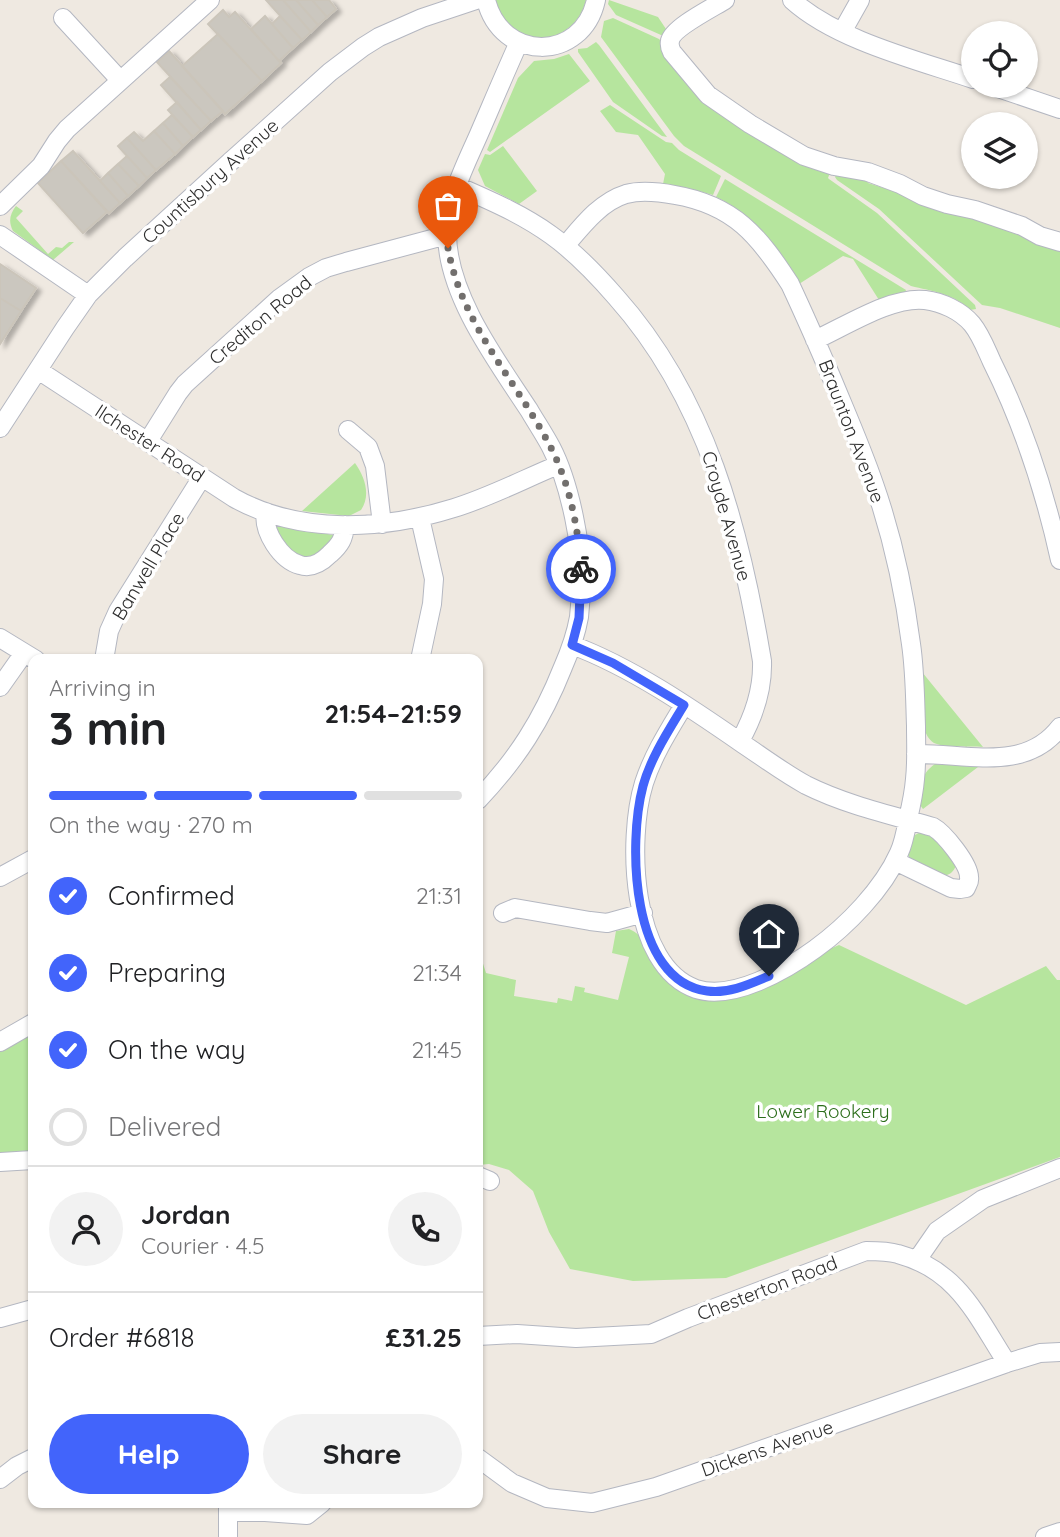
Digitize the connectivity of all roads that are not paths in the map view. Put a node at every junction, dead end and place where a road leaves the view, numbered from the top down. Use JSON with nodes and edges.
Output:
{"nodes":[{"id":1,"x":210,"y":0,"type":"edge"},
{"id":2,"x":475,"y":0,"type":"edge"},
{"id":3,"x":486,"y":0,"type":"edge"},
{"id":4,"x":596,"y":0,"type":"edge"},
{"id":5,"x":725,"y":0,"type":"edge"},
{"id":6,"x":792,"y":0,"type":"edge"},
{"id":7,"x":860,"y":0,"type":"edge"},
{"id":8,"x":63,"y":18,"type":"dead end"},
{"id":9,"x":842,"y":32,"type":"junction"},
{"id":10,"x":519,"y":42,"type":"junction"},
{"id":11,"x":961,"y":75,"type":"edge"},
{"id":12,"x":120,"y":80,"type":"junction"},
{"id":13,"x":1027,"y":98,"type":"edge"},
{"id":14,"x":1060,"y":109,"type":"edge"},
{"id":15,"x":457,"y":186,"type":"junction"},
{"id":16,"x":0,"y":206,"type":"edge"},
{"id":17,"x":0,"y":235,"type":"edge"},
{"id":18,"x":447,"y":235,"type":"junction"},
{"id":19,"x":1060,"y":242,"type":"edge"},
{"id":20,"x":565,"y":246,"type":"junction"},
{"id":21,"x":88,"y":295,"type":"junction"},
{"id":22,"x":815,"y":340,"type":"junction"},
{"id":23,"x":38,"y":370,"type":"junction"},
{"id":24,"x":0,"y":428,"type":"edge"},
{"id":25,"x":348,"y":430,"type":"dead end"},
{"id":26,"x":148,"y":441,"type":"junction"},
{"id":27,"x":558,"y":464,"type":"junction"},
{"id":28,"x":202,"y":477,"type":"junction"},
{"id":29,"x":266,"y":512,"type":"junction"},
{"id":30,"x":420,"y":518,"type":"junction"},
{"id":31,"x":382,"y":524,"type":"junction"},
{"id":32,"x":345,"y":525,"type":"junction"},
{"id":33,"x":1060,"y":560,"type":"edge"},
{"id":34,"x":0,"y":638,"type":"edge"},
{"id":35,"x":572,"y":645,"type":"junction"},
{"id":36,"x":105,"y":654,"type":"edge"},
{"id":37,"x":421,"y":654,"type":"edge"},
{"id":38,"x":28,"y":656,"type":"edge"},
{"id":39,"x":28,"y":659,"type":"edge"},
{"id":40,"x":0,"y":687,"type":"edge"},
{"id":41,"x":684,"y":705,"type":"junction"},
{"id":42,"x":1060,"y":727,"type":"edge"},
{"id":43,"x":740,"y":741,"type":"junction"},
{"id":44,"x":916,"y":754,"type":"junction"},
{"id":45,"x":483,"y":794,"type":"edge"},
{"id":46,"x":908,"y":820,"type":"junction"},
{"id":47,"x":895,"y":861,"type":"junction"},
{"id":48,"x":28,"y":862,"type":"edge"},
{"id":49,"x":0,"y":877,"type":"edge"},
{"id":50,"x":642,"y":912,"type":"junction"},
{"id":51,"x":503,"y":913,"type":"dead end"},
{"id":52,"x":28,"y":1026,"type":"edge"},
{"id":53,"x":0,"y":1042,"type":"edge"},
{"id":54,"x":28,"y":1160,"type":"edge"},
{"id":55,"x":0,"y":1162,"type":"edge"},
{"id":56,"x":1060,"y":1168,"type":"edge"},
{"id":57,"x":917,"y":1260,"type":"junction"},
{"id":58,"x":28,"y":1310,"type":"edge"},
{"id":59,"x":0,"y":1318,"type":"edge"},
{"id":60,"x":483,"y":1336,"type":"edge"},
{"id":61,"x":1060,"y":1352,"type":"edge"},
{"id":62,"x":1007,"y":1363,"type":"junction"},
{"id":63,"x":28,"y":1460,"type":"edge"},
{"id":64,"x":483,"y":1462,"type":"edge"},
{"id":65,"x":0,"y":1479,"type":"edge"},
{"id":66,"x":228,"y":1508,"type":"edge"},
{"id":67,"x":235,"y":1508,"type":"edge"},
{"id":68,"x":315,"y":1508,"type":"edge"},
{"id":69,"x":1060,"y":1532,"type":"edge"},
{"id":70,"x":228,"y":1537,"type":"edge"},
{"id":71,"x":1045,"y":1537,"type":"edge"}],
"edges":[{"from":1,"to":12,"type":"street"},
{"from":2,"to":21,"type":"street","name":"Countisbury Avenue"},
{"from":3,"to":10,"type":"street"},
{"from":4,"to":10,"type":"street"},
{"from":5,"to":19,"type":"street"},
{"from":6,"to":9,"type":"street"},
{"from":7,"to":9,"type":"street"},
{"from":8,"to":12,"type":"street"},
{"from":9,"to":11,"type":"street"},
{"from":10,"to":15,"type":"street"},
{"from":12,"to":16,"type":"street"},
{"from":13,"to":14,"type":"street"},
{"from":15,"to":18,"type":"street"},
{"from":15,"to":20,"type":"street","name":"Croyde Avenue"},
{"from":17,"to":21,"type":"street"},
{"from":18,"to":26,"type":"street","name":"Crediton Road"},
{"from":18,"to":27,"type":"street"},
{"from":20,"to":22,"type":"street","name":"Braunton Avenue"},
{"from":20,"to":43,"type":"street","name":"Croyde Avenue"},
{"from":21,"to":23,"type":"street","name":"Countisbury Avenue"},
{"from":22,"to":33,"type":"street"},
{"from":22,"to":44,"type":"street","name":"Braunton Avenue"},
{"from":23,"to":24,"type":"street","name":"Countisbury Avenue"},
{"from":23,"to":26,"type":"street","name":"Ilchester Road"},
{"from":25,"to":31,"type":"street"},
{"from":26,"to":28,"type":"street","name":"Ilchester Road"},
{"from":27,"to":30,"type":"street","name":"Ilchester Road"},
{"from":27,"to":35,"type":"street"},
{"from":28,"to":29,"type":"street","name":"Ilchester Road"},
{"from":28,"to":36,"type":"street","name":"Banwell Place"},
{"from":29,"to":32,"type":"street","name":"Ilchester Road"},
{"from":29,"to":32,"type":"street"},
{"from":30,"to":31,"type":"street","name":"Ilchester Road"},
{"from":30,"to":37,"type":"street"},
{"from":31,"to":32,"type":"street","name":"Ilchester Road"},
{"from":34,"to":38,"type":"street"},
{"from":35,"to":41,"type":"street"},
{"from":35,"to":45,"type":"street"},
{"from":39,"to":40,"type":"street"},
{"from":41,"to":43,"type":"street"},
{"from":41,"to":50,"type":"street","name":"Braunton Avenue"},
{"from":42,"to":44,"type":"street"},
{"from":43,"to":46,"type":"street"},
{"from":44,"to":46,"type":"street","name":"Braunton Avenue"},
{"from":46,"to":47,"type":"street","name":"Braunton Avenue"},
{"from":46,"to":47,"type":"street"},
{"from":47,"to":50,"type":"street","name":"Braunton Avenue"},
{"from":48,"to":49,"type":"street"},
{"from":50,"to":51,"type":"street"},
{"from":52,"to":53,"type":"street"},
{"from":54,"to":55,"type":"street"},
{"from":56,"to":57,"type":"street"},
{"from":57,"to":60,"type":"street","name":"Chesterton Road"},
{"from":57,"to":62,"type":"street","name":"Chesterton Road"},
{"from":58,"to":59,"type":"street"},
{"from":61,"to":62,"type":"street","name":"Dickens Avenue"},
{"from":62,"to":64,"type":"street","name":"Dickens Avenue"},
{"from":63,"to":65,"type":"street"},
{"from":66,"to":70,"type":"street"},
{"from":67,"to":68,"type":"street"},
{"from":69,"to":71,"type":"street"}]}
